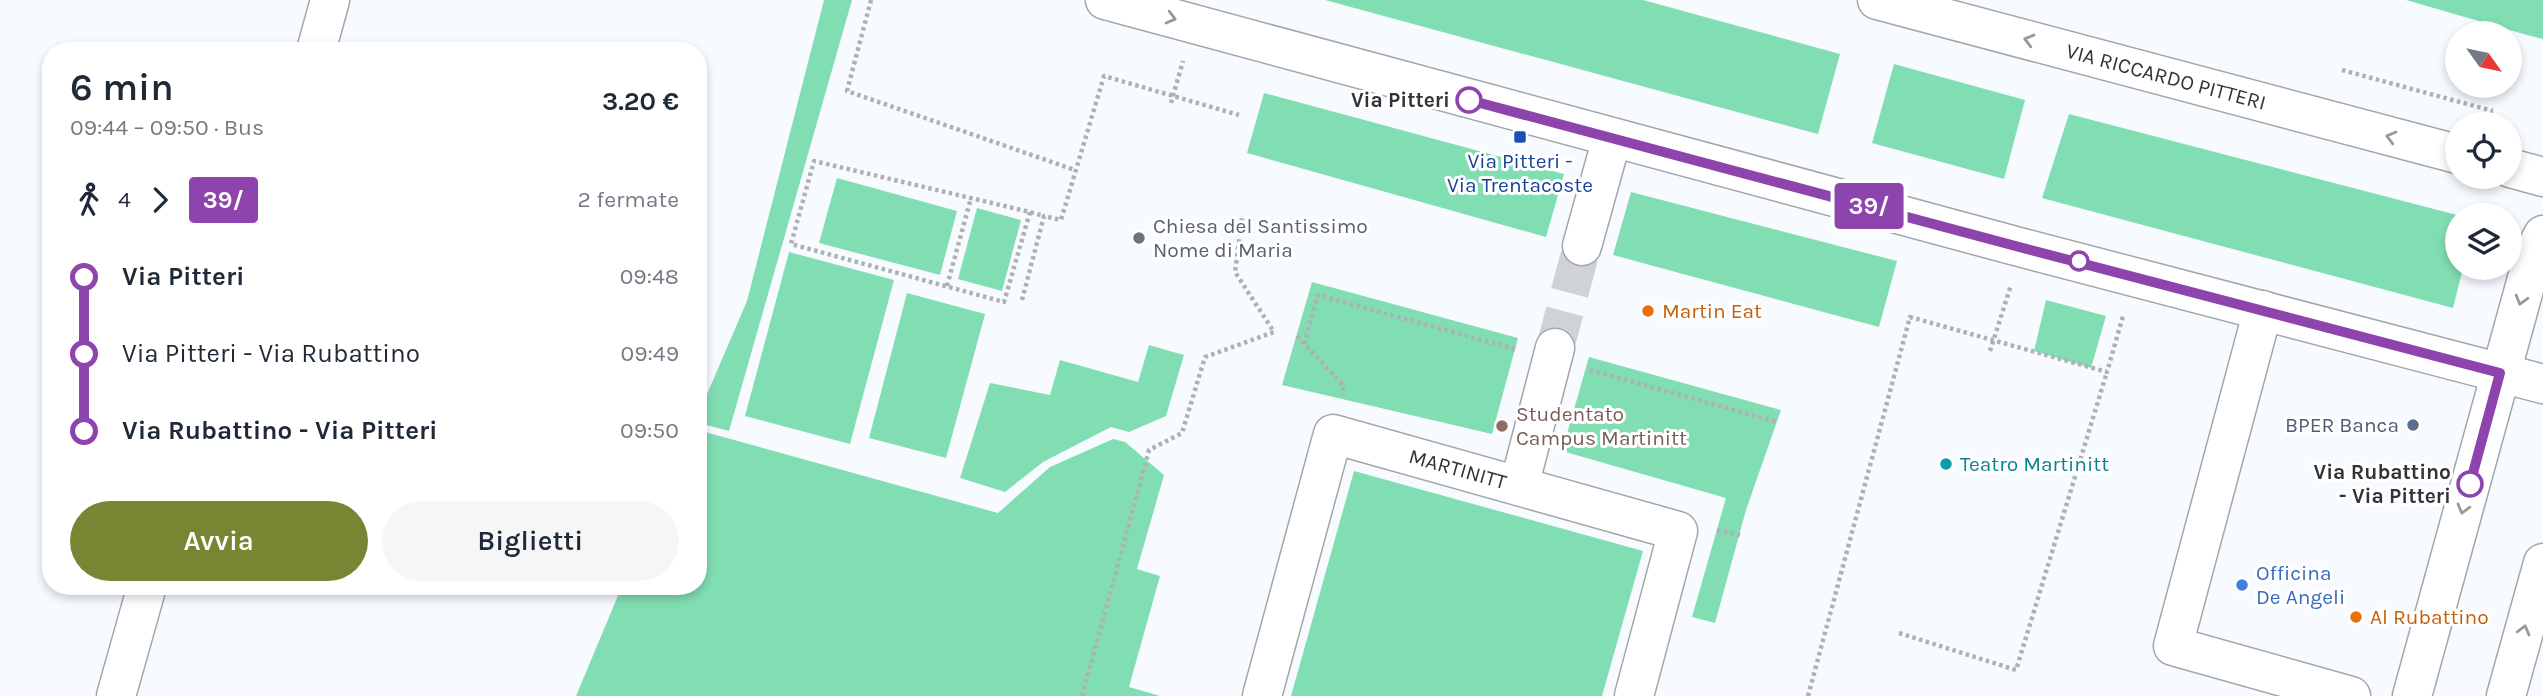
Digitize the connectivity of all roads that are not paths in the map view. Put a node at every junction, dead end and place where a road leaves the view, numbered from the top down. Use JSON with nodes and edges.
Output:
{"nodes":[{"id":1,"x":330,"y":0,"type":"edge"},
{"id":2,"x":1105,"y":0,"type":"edge"},
{"id":3,"x":1877,"y":0,"type":"edge"},
{"id":4,"x":318,"y":42,"type":"edge"},
{"id":5,"x":1612,"y":138,"type":"junction"},
{"id":6,"x":2445,"y":151,"type":"edge"},
{"id":7,"x":2522,"y":171,"type":"edge"},
{"id":8,"x":2543,"y":177,"type":"edge"},
{"id":9,"x":2543,"y":236,"type":"edge"},
{"id":10,"x":1582,"y":246,"type":"tunnel mouth"},
{"id":11,"x":2263,"y":310,"type":"junction"},
{"id":12,"x":1555,"y":348,"type":"tunnel mouth"},
{"id":13,"x":2500,"y":373,"type":"junction"},
{"id":14,"x":2543,"y":384,"type":"edge"},
{"id":15,"x":1519,"y":486,"type":"junction"},
{"id":16,"x":2543,"y":563,"type":"edge"},
{"id":17,"x":144,"y":595,"type":"edge"},
{"id":18,"x":116,"y":696,"type":"edge"},
{"id":19,"x":1262,"y":696,"type":"edge"},
{"id":20,"x":1634,"y":696,"type":"edge"},
{"id":21,"x":2351,"y":696,"type":"edge"},
{"id":22,"x":2412,"y":696,"type":"edge"},
{"id":23,"x":2506,"y":696,"type":"edge"}],
"edges":[{"from":1,"to":4,"type":"street"},
{"from":2,"to":5,"type":"street","one_way":true},
{"from":6,"to":3,"type":"street","name":"VIA RICCARDO PITTERI","one_way":true},
{"from":5,"to":10,"type":"street"},
{"from":5,"to":11,"type":"street"},
{"from":7,"to":8,"type":"street"},
{"from":9,"to":13,"type":"street","one_way":true},
{"from":11,"to":13,"type":"street"},
{"from":11,"to":21,"type":"street"},
{"from":12,"to":15,"type":"street"},
{"from":13,"to":14,"type":"street"},
{"from":13,"to":22,"type":"street","one_way":true},
{"from":15,"to":19,"type":"street","name":"MARTINITT"},
{"from":15,"to":20,"type":"street","name":"MARTINITT"},
{"from":23,"to":16,"type":"street","one_way":true},
{"from":17,"to":18,"type":"street"}]}
